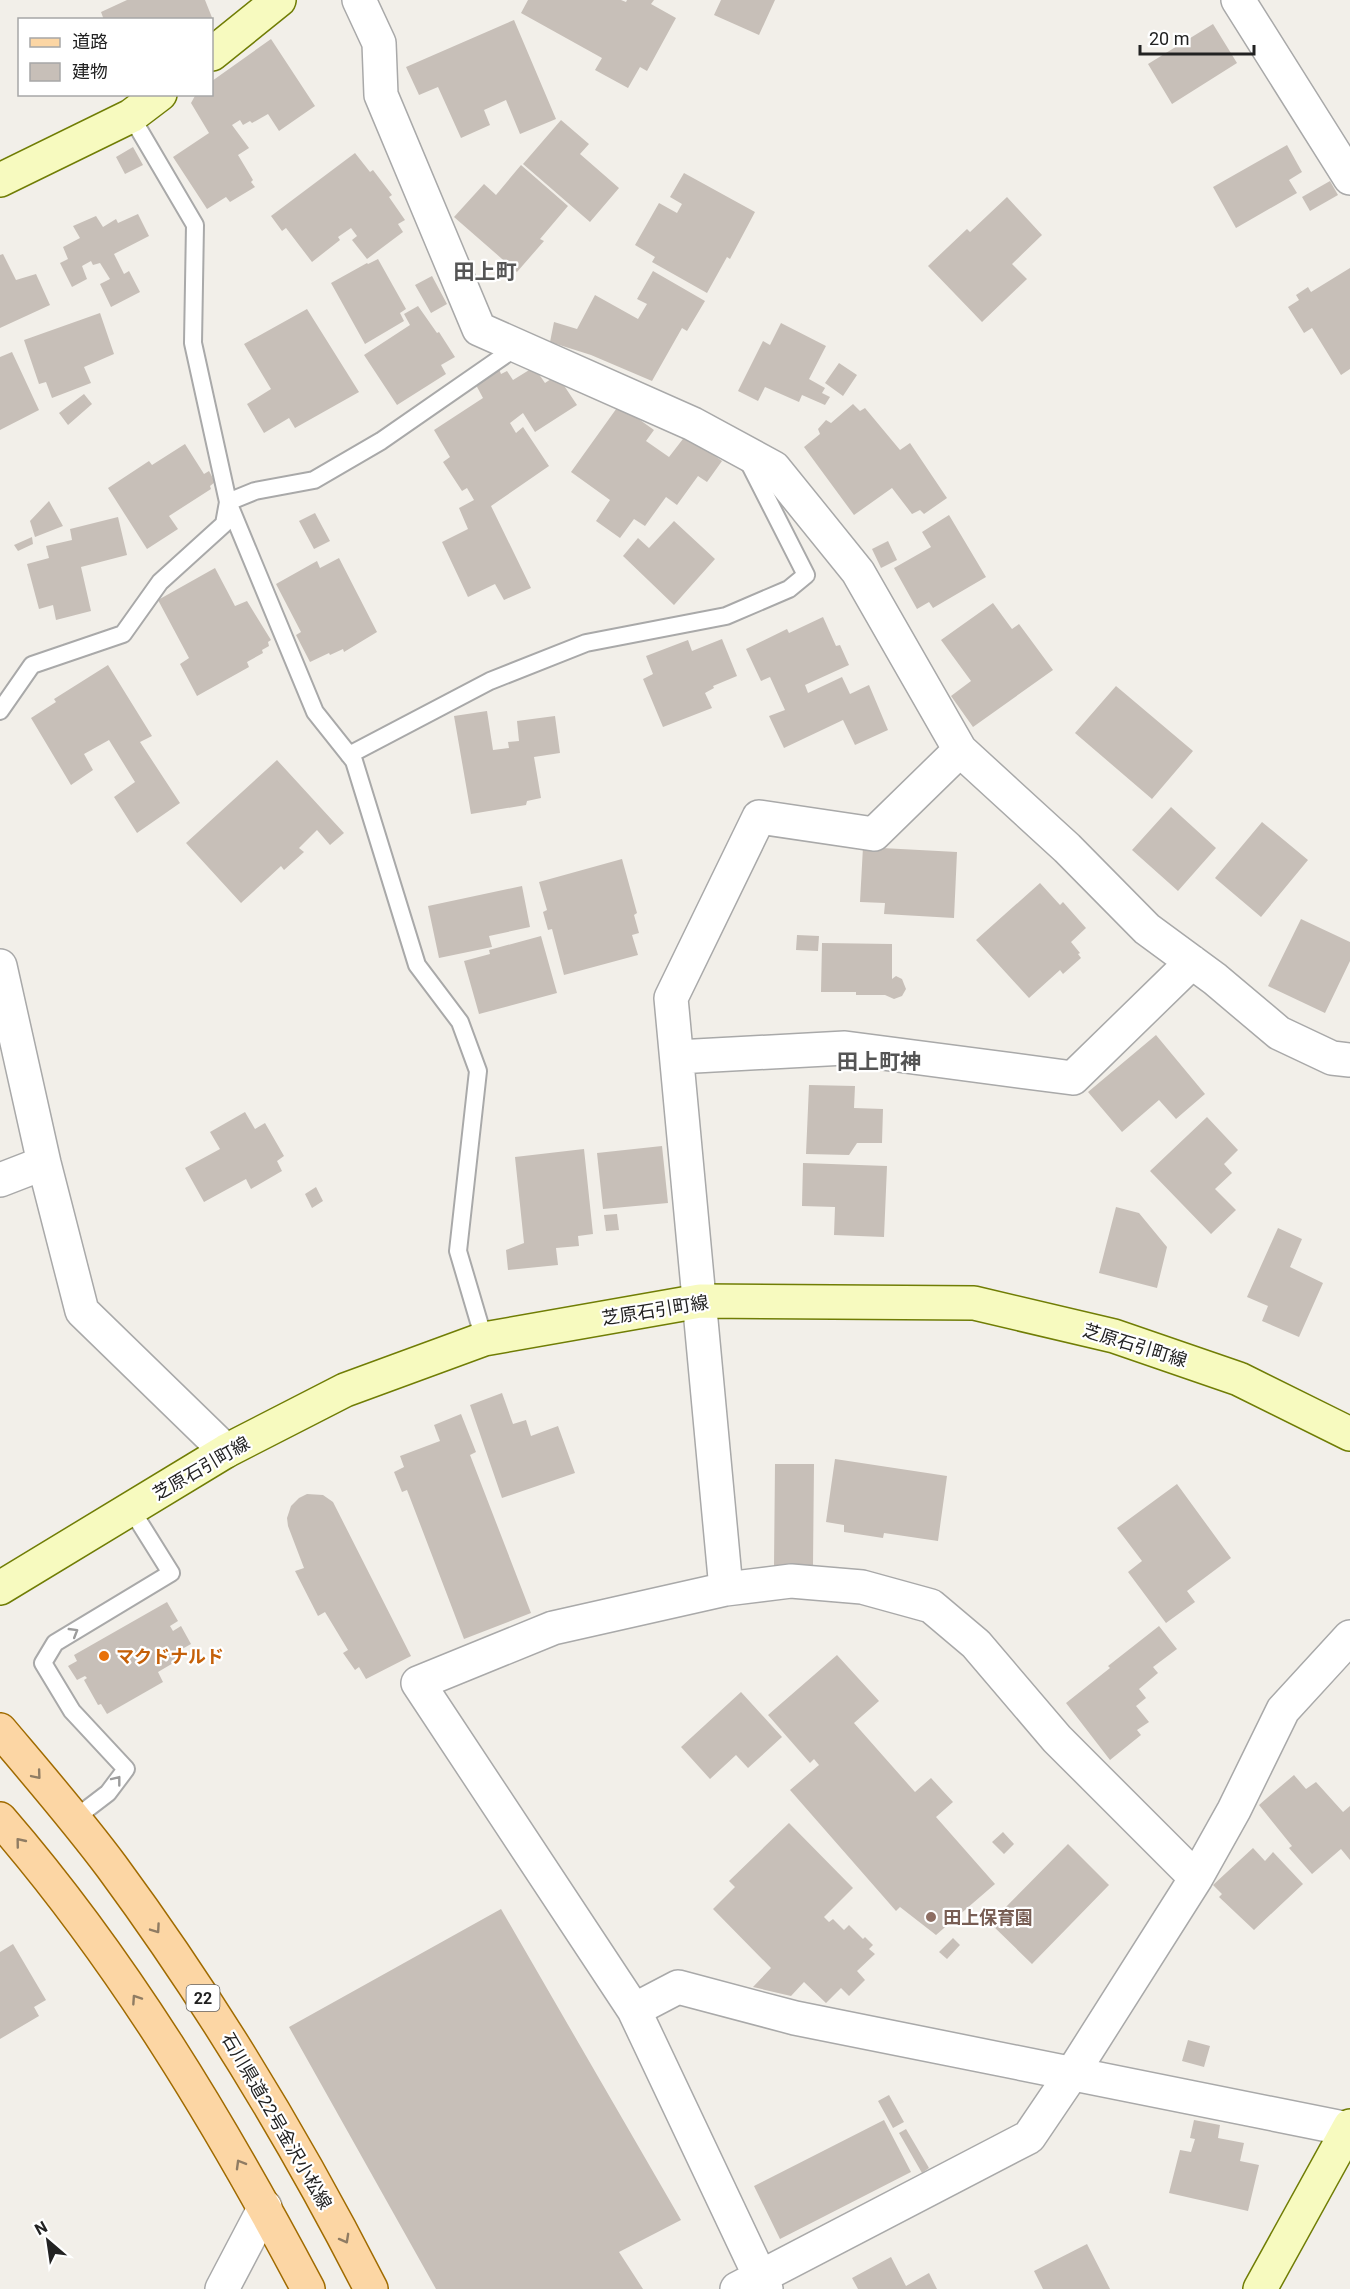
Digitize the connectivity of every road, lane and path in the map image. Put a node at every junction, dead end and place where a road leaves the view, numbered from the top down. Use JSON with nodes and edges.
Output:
{"nodes":[{"id":1,"x":279,"y":0,"type":"edge"},
{"id":2,"x":359,"y":0,"type":"edge"},
{"id":3,"x":1238,"y":0,"type":"edge"},
{"id":4,"x":213,"y":53,"type":"edge"},
{"id":5,"x":157,"y":96,"type":"edge"},
{"id":6,"x":132,"y":116,"type":"junction"},
{"id":7,"x":1350,"y":178,"type":"edge"},
{"id":8,"x":0,"y":180,"type":"edge"},
{"id":9,"x":518,"y":346,"type":"junction"},
{"id":10,"x":742,"y":451,"type":"junction"},
{"id":11,"x":228,"y":502,"type":"junction"},
{"id":12,"x":0,"y":711,"type":"edge"},
{"id":13,"x":960,"y":750,"type":"junction"},
{"id":14,"x":349,"y":754,"type":"junction"},
{"id":15,"x":1192,"y":962,"type":"junction"},
{"id":16,"x":0,"y":966,"type":"edge"},
{"id":17,"x":677,"y":1057,"type":"junction"},
{"id":18,"x":1350,"y":1060,"type":"edge"},
{"id":19,"x":44,"y":1164,"type":"junction"},
{"id":20,"x":0,"y":1180,"type":"edge"},
{"id":21,"x":700,"y":1301,"type":"junction"},
{"id":22,"x":484,"y":1339,"type":"junction"},
{"id":23,"x":1350,"y":1434,"type":"edge"},
{"id":24,"x":226,"y":1451,"type":"junction"},
{"id":25,"x":131,"y":1509,"type":"junction"},
{"id":26,"x":0,"y":1588,"type":"edge"},
{"id":27,"x":726,"y":1589,"type":"junction"},
{"id":28,"x":1350,"y":1637,"type":"edge"},
{"id":29,"x":0,"y":1730,"type":"edge"},
{"id":30,"x":0,"y":1819,"type":"edge"},
{"id":31,"x":74,"y":1820,"type":"junction"},
{"id":32,"x":1196,"y":1878,"type":"junction"},
{"id":33,"x":634,"y":2010,"type":"junction"},
{"id":34,"x":1073,"y":2072,"type":"junction"},
{"id":35,"x":1349,"y":2128,"type":"edge"},
{"id":36,"x":265,"y":2207,"type":"junction"},
{"id":37,"x":754,"y":2285,"type":"edge"},
{"id":38,"x":222,"y":2289,"type":"edge"},
{"id":39,"x":308,"y":2289,"type":"edge"},
{"id":40,"x":371,"y":2289,"type":"edge"},
{"id":41,"x":1260,"y":2289,"type":"edge"}],
"edges":[{"from":1,"to":4,"type":"main road"},
{"from":2,"to":9,"type":"street"},
{"from":3,"to":7,"type":"street"},
{"from":5,"to":6,"type":"main road"},
{"from":6,"to":8,"type":"main road"},
{"from":6,"to":11,"type":"lane"},
{"from":9,"to":10,"type":"street"},
{"from":9,"to":11,"type":"lane"},
{"from":10,"to":13,"type":"street"},
{"from":10,"to":14,"type":"lane"},
{"from":11,"to":12,"type":"lane"},
{"from":11,"to":14,"type":"lane"},
{"from":13,"to":15,"type":"street"},
{"from":13,"to":17,"type":"street"},
{"from":14,"to":22,"type":"lane"},
{"from":15,"to":17,"type":"street"},
{"from":15,"to":18,"type":"street"},
{"from":16,"to":19,"type":"street"},
{"from":17,"to":21,"type":"street"},
{"from":19,"to":20,"type":"street"},
{"from":19,"to":24,"type":"street"},
{"from":21,"to":22,"type":"main road","name":"芝原石引町線"},
{"from":21,"to":23,"type":"main road","name":"芝原石引町線"},
{"from":21,"to":27,"type":"street"},
{"from":22,"to":24,"type":"main road","name":"芝原石引町線"},
{"from":24,"to":25,"type":"main road","name":"芝原石引町線"},
{"from":25,"to":26,"type":"main road","name":"芝原石引町線"},
{"from":31,"to":25,"type":"lane","one_way":true},
{"from":27,"to":32,"type":"street"},
{"from":27,"to":33,"type":"street"},
{"from":28,"to":32,"type":"street"},
{"from":29,"to":31,"type":"main road","name":"石川県道22号金沢小松線","number":"22","one_way":true},
{"from":36,"to":30,"type":"main road","one_way":true},
{"from":31,"to":40,"type":"main road","name":"石川県道22号金沢小松線","number":"22","one_way":true},
{"from":32,"to":34,"type":"street"},
{"from":33,"to":34,"type":"street"},
{"from":33,"to":37,"type":"street"},
{"from":34,"to":35,"type":"street"},
{"from":34,"to":37,"type":"street"},
{"from":35,"to":41,"type":"main road"},
{"from":36,"to":38,"type":"street"},
{"from":36,"to":39,"type":"main road"}]}
